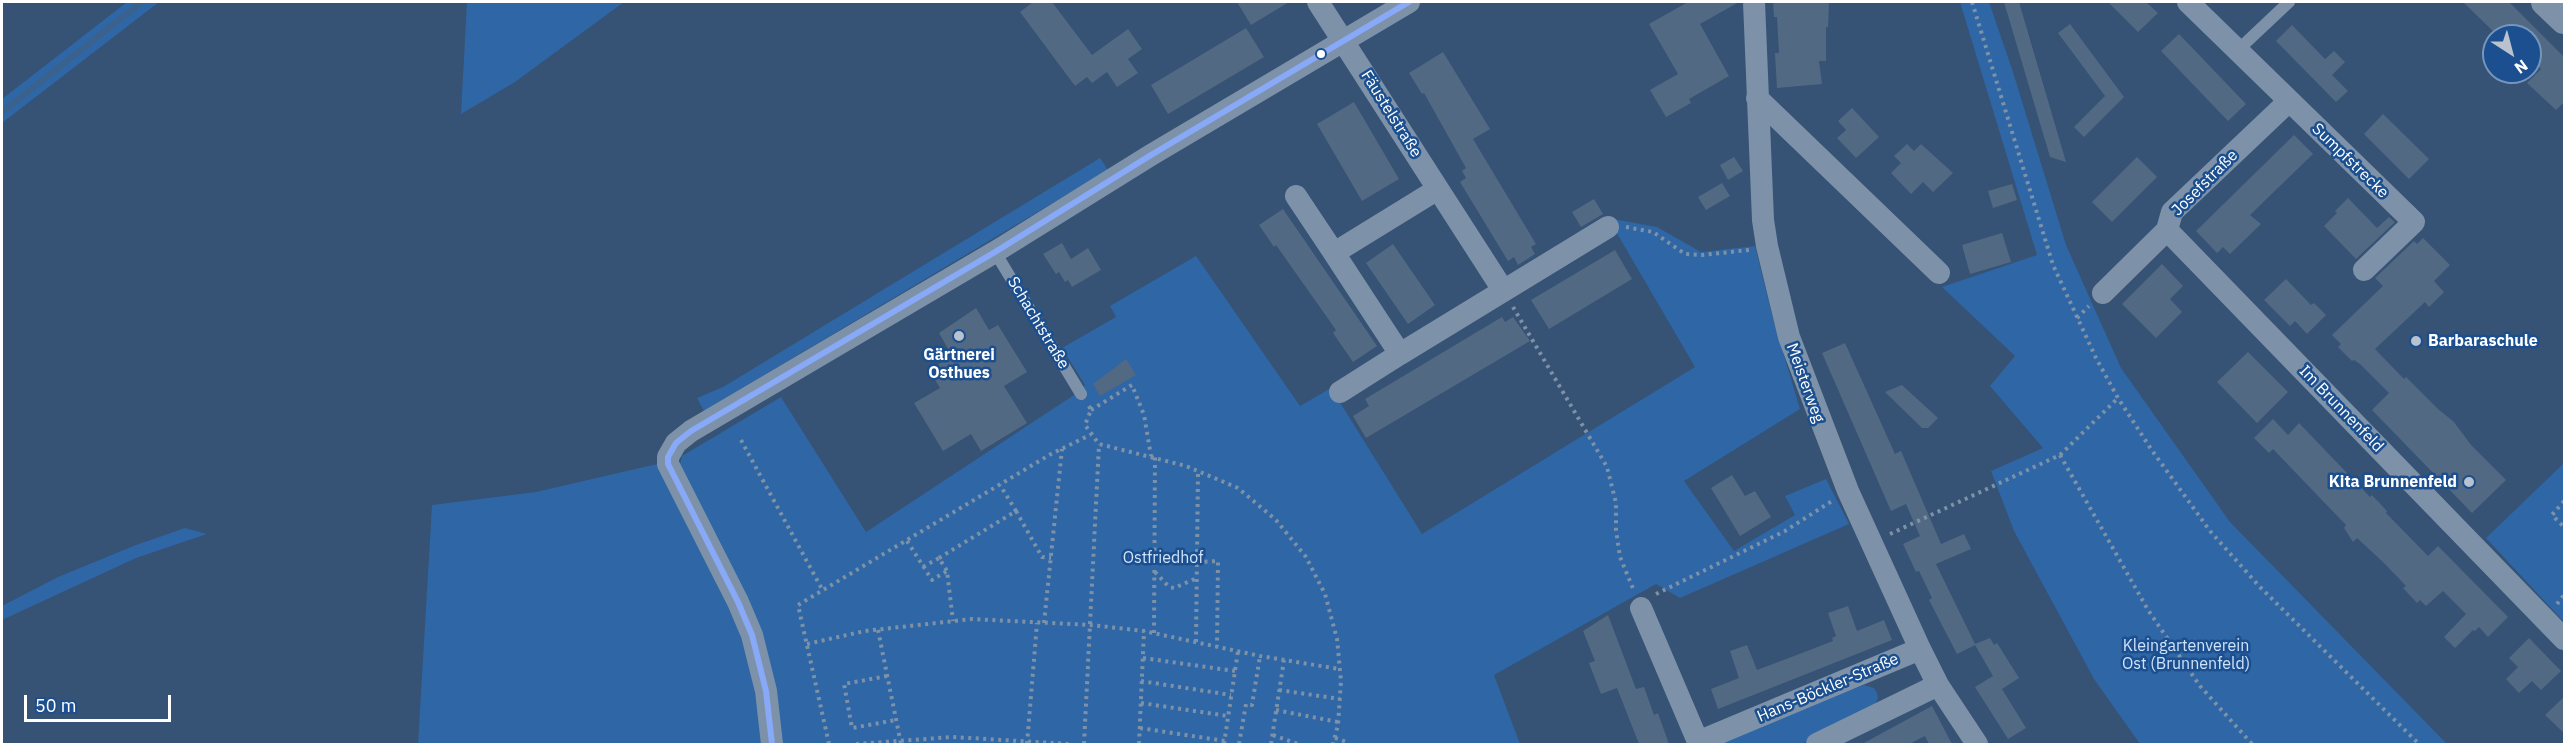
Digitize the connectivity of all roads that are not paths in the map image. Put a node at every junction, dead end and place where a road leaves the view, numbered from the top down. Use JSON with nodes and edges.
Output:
{"nodes":[{"id":1,"x":1318,"y":2,"type":"edge"},
{"id":2,"x":1409,"y":2,"type":"edge"},
{"id":3,"x":1754,"y":2,"type":"edge"},
{"id":4,"x":2188,"y":2,"type":"edge"},
{"id":5,"x":2289,"y":2,"type":"edge"},
{"id":6,"x":2545,"y":2,"type":"edge"},
{"id":7,"x":2565,"y":20,"type":"edge"},
{"id":8,"x":1345,"y":40,"type":"junction"},
{"id":9,"x":2238,"y":50,"type":"junction"},
{"id":10,"x":1757,"y":98,"type":"junction"},
{"id":11,"x":2288,"y":102,"type":"junction"},
{"id":12,"x":1438,"y":189,"type":"junction"},
{"id":13,"x":1296,"y":196,"type":"dead end"},
{"id":14,"x":1608,"y":227,"type":"road end"},
{"id":15,"x":2167,"y":230,"type":"junction"},
{"id":16,"x":995,"y":252,"type":"junction"},
{"id":17,"x":1334,"y":253,"type":"junction"},
{"id":18,"x":2364,"y":270,"type":"dead end"},
{"id":19,"x":1939,"y":273,"type":"dead end"},
{"id":20,"x":1503,"y":290,"type":"junction"},
{"id":21,"x":2103,"y":293,"type":"dead end"},
{"id":22,"x":1400,"y":354,"type":"junction"},
{"id":23,"x":1340,"y":392,"type":"dead end"},
{"id":24,"x":1081,"y":394,"type":"road end"},
{"id":25,"x":1640,"y":605,"type":"road end"},
{"id":26,"x":2565,"y":639,"type":"edge"},
{"id":27,"x":1920,"y":650,"type":"junction"},
{"id":28,"x":1938,"y":685,"type":"junction"},
{"id":29,"x":1699,"y":743,"type":"edge"},
{"id":30,"x":772,"y":744,"type":"edge"},
{"id":31,"x":1817,"y":744,"type":"edge"},
{"id":32,"x":1977,"y":744,"type":"edge"}],
"edges":[{"from":1,"to":8,"type":"street","name":"Fäustelstraße"},
{"from":2,"to":8,"type":"street"},
{"from":3,"to":10,"type":"street","name":"Meisterweg"},
{"from":4,"to":9,"type":"street","name":"Sumpfstrecke"},
{"from":5,"to":9,"type":"lane"},
{"from":6,"to":7,"type":"street"},
{"from":8,"to":12,"type":"street","name":"Fäustelstraße"},
{"from":8,"to":16,"type":"street"},
{"from":9,"to":11,"type":"street","name":"Sumpfstrecke"},
{"from":10,"to":19,"type":"street"},
{"from":10,"to":27,"type":"street","name":"Meisterweg"},
{"from":11,"to":15,"type":"street","name":"Josefstraße"},
{"from":11,"to":18,"type":"street","name":"Sumpfstrecke"},
{"from":12,"to":17,"type":"street"},
{"from":12,"to":20,"type":"street","name":"Fäustelstraße"},
{"from":13,"to":17,"type":"street"},
{"from":14,"to":20,"type":"street"},
{"from":15,"to":21,"type":"street","name":"Josefstraße"},
{"from":15,"to":26,"type":"street","name":"Im Brunnenfeld"},
{"from":16,"to":24,"type":"lane","name":"Schachtstraße"},
{"from":16,"to":30,"type":"street"},
{"from":17,"to":22,"type":"street"},
{"from":20,"to":22,"type":"street"},
{"from":22,"to":23,"type":"street"},
{"from":25,"to":29,"type":"street"},
{"from":27,"to":28,"type":"street","name":"Hans-Böckler-Straße"},
{"from":27,"to":29,"type":"street","name":"Hans-Böckler-Straße"},
{"from":28,"to":31,"type":"street"},
{"from":28,"to":32,"type":"street","name":"Hans-Böckler-Straße"}]}
